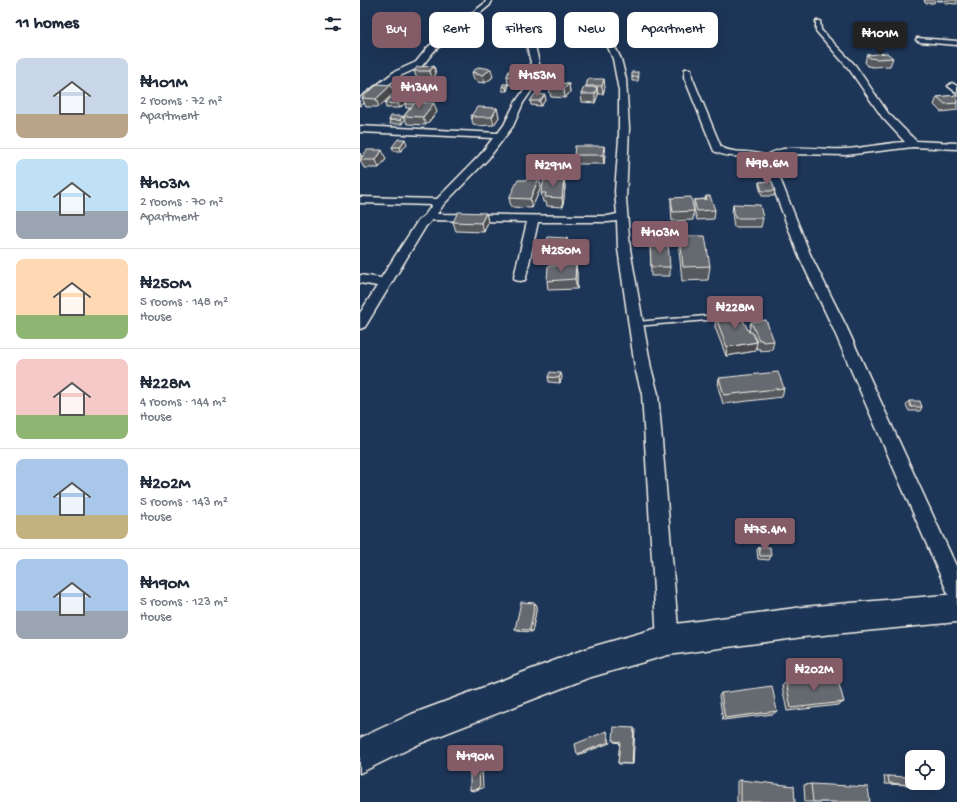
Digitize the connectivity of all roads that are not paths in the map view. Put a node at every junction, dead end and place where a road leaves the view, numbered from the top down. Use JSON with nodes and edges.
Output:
{"nodes":[{"id":1,"x":489,"y":0,"type":"edge"},
{"id":2,"x":818,"y":22,"type":"dead end"},
{"id":3,"x":920,"y":40,"type":"dead end"},
{"id":4,"x":957,"y":43,"type":"edge"},
{"id":5,"x":531,"y":48,"type":"edge"},
{"id":6,"x":612,"y":48,"type":"edge"},
{"id":7,"x":688,"y":71,"type":"dead end"},
{"id":8,"x":360,"y":102,"type":"edge"},
{"id":9,"x":360,"y":129,"type":"edge"},
{"id":10,"x":501,"y":136,"type":"junction"},
{"id":11,"x":913,"y":144,"type":"junction"},
{"id":12,"x":957,"y":146,"type":"edge"},
{"id":13,"x":765,"y":160,"type":"junction"},
{"id":14,"x":360,"y":200,"type":"edge"},
{"id":15,"x":440,"y":202,"type":"junction"},
{"id":16,"x":623,"y":216,"type":"junction"},
{"id":17,"x":429,"y":217,"type":"junction"},
{"id":18,"x":533,"y":219,"type":"junction"},
{"id":19,"x":520,"y":277,"type":"dead end"},
{"id":20,"x":360,"y":279,"type":"edge"},
{"id":21,"x":386,"y":283,"type":"junction"},
{"id":22,"x":739,"y":315,"type":"edge"},
{"id":23,"x":360,"y":324,"type":"edge"},
{"id":24,"x":636,"y":324,"type":"junction"},
{"id":25,"x":957,"y":591,"type":"edge"},
{"id":26,"x":957,"y":608,"type":"edge"},
{"id":27,"x":668,"y":640,"type":"junction"},
{"id":28,"x":360,"y":756,"type":"edge"}],
"edges":[{"from":1,"to":8,"type":"street"},
{"from":2,"to":11,"type":"street"},
{"from":3,"to":4,"type":"street"},
{"from":5,"to":10,"type":"street"},
{"from":6,"to":16,"type":"street"},
{"from":7,"to":13,"type":"street"},
{"from":9,"to":10,"type":"street"},
{"from":10,"to":15,"type":"street"},
{"from":11,"to":12,"type":"street"},
{"from":11,"to":13,"type":"street"},
{"from":13,"to":25,"type":"street"},
{"from":14,"to":15,"type":"street"},
{"from":15,"to":17,"type":"street"},
{"from":16,"to":18,"type":"street"},
{"from":16,"to":24,"type":"street"},
{"from":17,"to":18,"type":"street"},
{"from":17,"to":21,"type":"street"},
{"from":18,"to":19,"type":"street"},
{"from":20,"to":21,"type":"street"},
{"from":21,"to":23,"type":"street"},
{"from":22,"to":24,"type":"lane"},
{"from":24,"to":27,"type":"street"},
{"from":26,"to":27,"type":"main road"},
{"from":27,"to":28,"type":"main road"}]}
